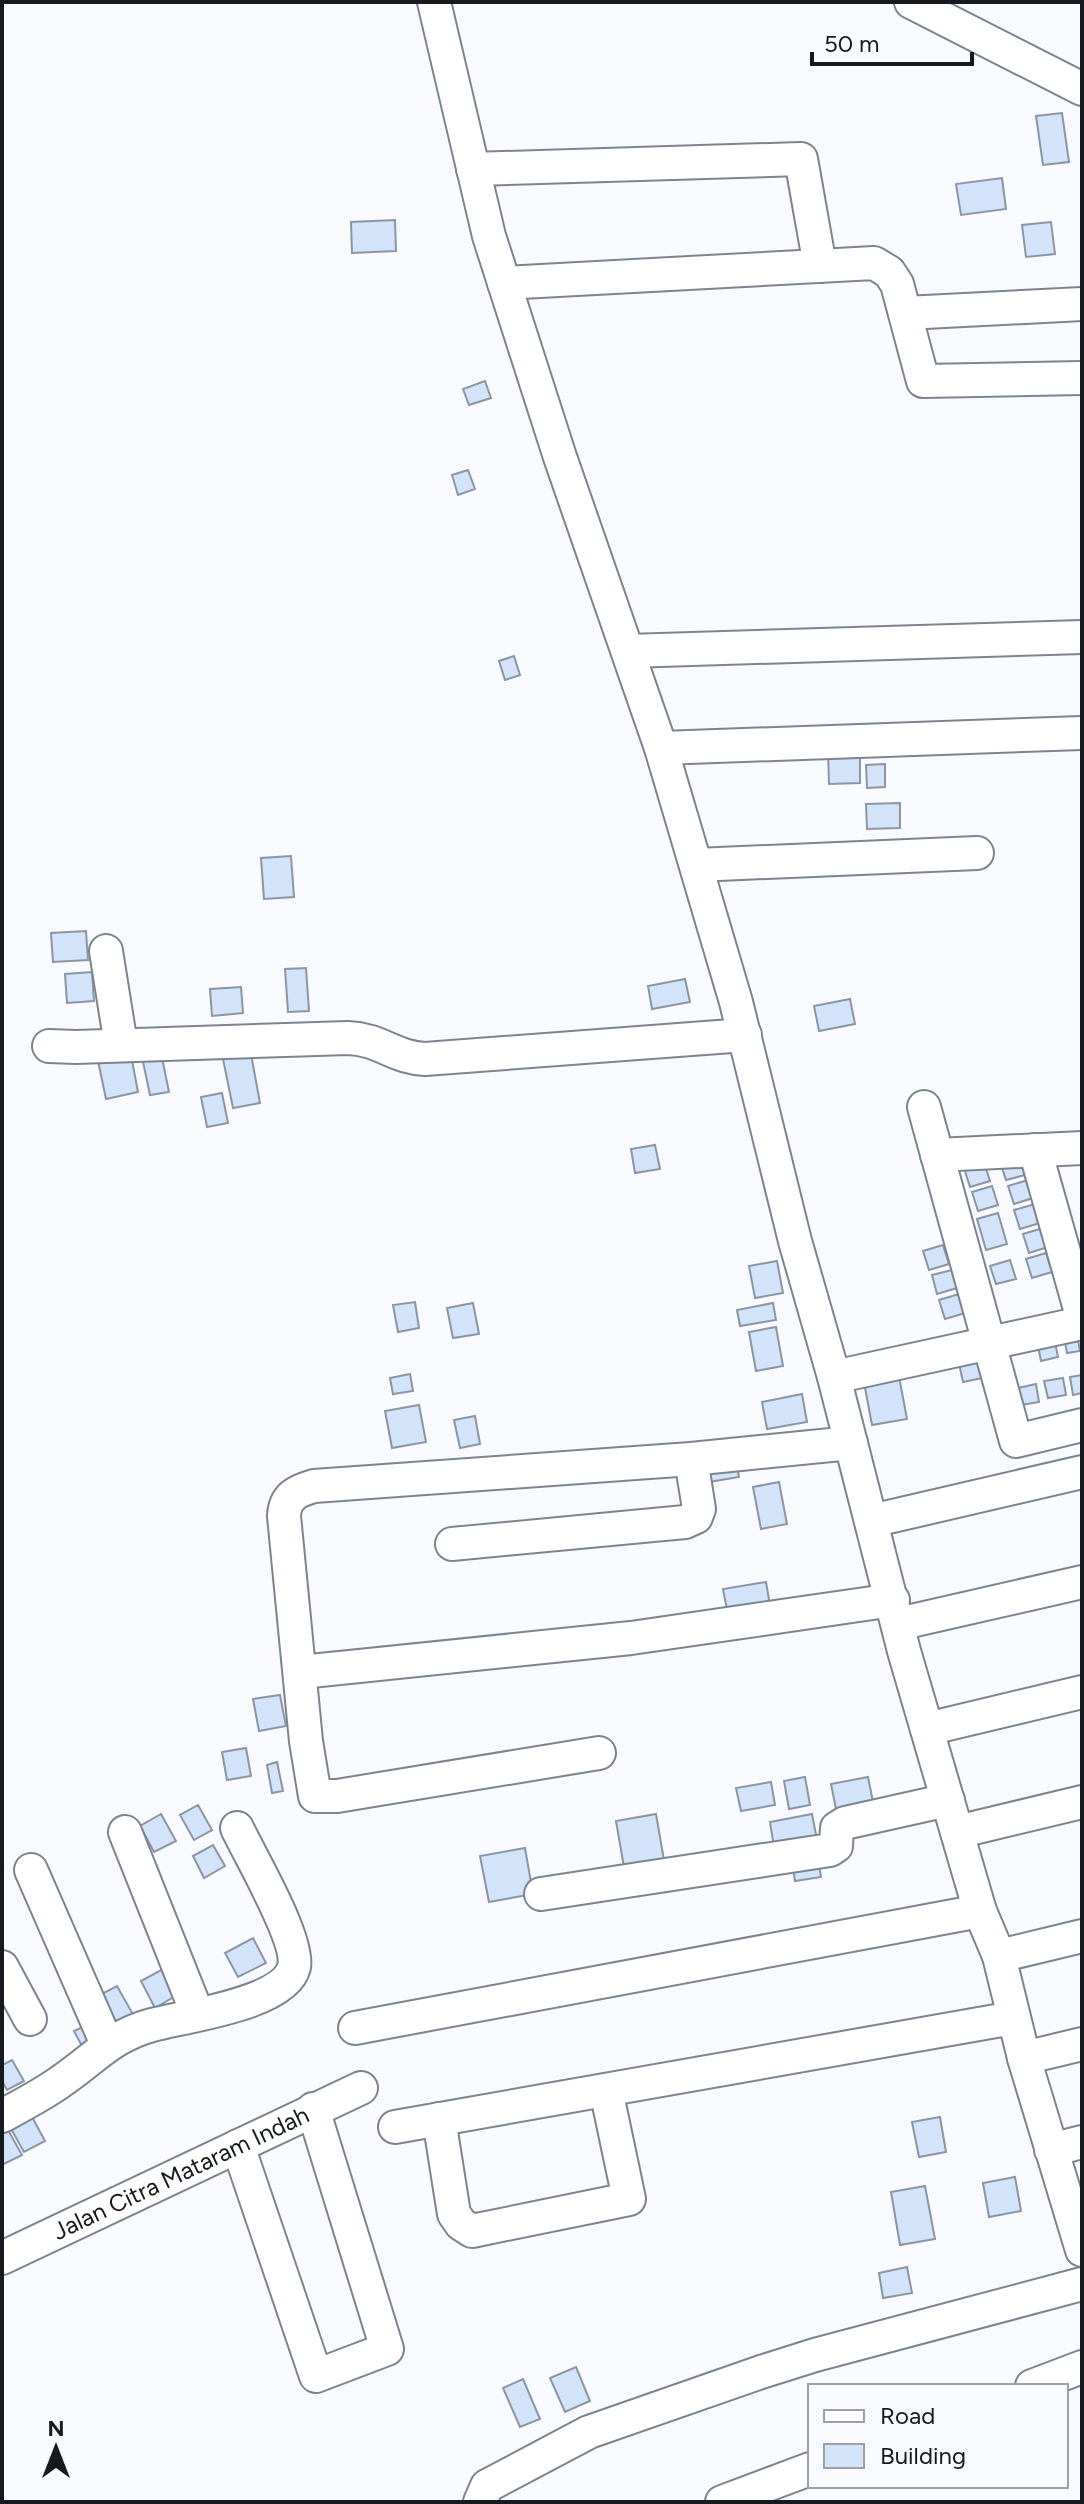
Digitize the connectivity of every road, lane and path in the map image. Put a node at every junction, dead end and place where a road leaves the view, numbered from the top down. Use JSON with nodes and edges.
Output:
{"nodes":[{"id":1,"x":434,"y":2,"type":"edge"},
{"id":2,"x":911,"y":2,"type":"edge"},
{"id":3,"x":1082,"y":89,"type":"edge"},
{"id":4,"x":473,"y":169,"type":"junction"},
{"id":5,"x":820,"y":266,"type":"junction"},
{"id":6,"x":504,"y":283,"type":"junction"},
{"id":7,"x":1082,"y":304,"type":"edge"},
{"id":8,"x":905,"y":313,"type":"junction"},
{"id":9,"x":1082,"y":378,"type":"edge"},
{"id":10,"x":1082,"y":637,"type":"edge"},
{"id":11,"x":628,"y":651,"type":"junction"},
{"id":12,"x":1082,"y":733,"type":"edge"},
{"id":13,"x":661,"y":748,"type":"junction"},
{"id":14,"x":977,"y":853,"type":"dead end"},
{"id":15,"x":696,"y":865,"type":"junction"},
{"id":16,"x":106,"y":951,"type":"dead end"},
{"id":17,"x":745,"y":1035,"type":"junction"},
{"id":18,"x":121,"y":1045,"type":"junction"},
{"id":19,"x":49,"y":1046,"type":"dead end"},
{"id":20,"x":924,"y":1107,"type":"dead end"},
{"id":21,"x":1082,"y":1148,"type":"edge"},
{"id":22,"x":1035,"y":1150,"type":"junction"},
{"id":23,"x":937,"y":1155,"type":"junction"},
{"id":24,"x":1082,"y":1316,"type":"edge"},
{"id":25,"x":1082,"y":1323,"type":"edge"},
{"id":26,"x":990,"y":1342,"type":"junction"},
{"id":27,"x":834,"y":1377,"type":"junction"},
{"id":28,"x":1082,"y":1425,"type":"edge"},
{"id":29,"x":851,"y":1443,"type":"junction"},
{"id":30,"x":691,"y":1459,"type":"junction"},
{"id":31,"x":1082,"y":1472,"type":"edge"},
{"id":32,"x":871,"y":1521,"type":"junction"},
{"id":33,"x":452,"y":1544,"type":"dead end"},
{"id":34,"x":1082,"y":1582,"type":"edge"},
{"id":35,"x":895,"y":1612,"type":"junction"},
{"id":36,"x":309,"y":1672,"type":"junction"},
{"id":37,"x":1082,"y":1692,"type":"edge"},
{"id":38,"x":927,"y":1729,"type":"junction"},
{"id":39,"x":599,"y":1753,"type":"dead end"},
{"id":40,"x":948,"y":1800,"type":"junction"},
{"id":41,"x":1082,"y":1802,"type":"edge"},
{"id":42,"x":237,"y":1828,"type":"dead end"},
{"id":43,"x":125,"y":1832,"type":"dead end"},
{"id":44,"x":957,"y":1832,"type":"junction"},
{"id":45,"x":31,"y":1870,"type":"dead end"},
{"id":46,"x":541,"y":1894,"type":"dead end"},
{"id":47,"x":980,"y":1911,"type":"junction"},
{"id":48,"x":1082,"y":1936,"type":"edge"},
{"id":49,"x":999,"y":1956,"type":"junction"},
{"id":50,"x":2,"y":1967,"type":"edge"},
{"id":51,"x":17,"y":2009,"type":"edge"},
{"id":52,"x":197,"y":2013,"type":"junction"},
{"id":53,"x":1013,"y":2018,"type":"junction"},
{"id":54,"x":355,"y":2028,"type":"dead end"},
{"id":55,"x":107,"y":2044,"type":"junction"},
{"id":56,"x":1082,"y":2044,"type":"edge"},
{"id":57,"x":1024,"y":2058,"type":"junction"},
{"id":58,"x":361,"y":2088,"type":"dead end"},
{"id":59,"x":606,"y":2090,"type":"junction"},
{"id":60,"x":313,"y":2109,"type":"junction"},
{"id":61,"x":2,"y":2116,"type":"edge"},
{"id":62,"x":439,"y":2119,"type":"junction"},
{"id":63,"x":395,"y":2127,"type":"dead end"},
{"id":64,"x":238,"y":2146,"type":"junction"},
{"id":65,"x":1067,"y":2146,"type":"edge"},
{"id":66,"x":1080,"y":2238,"type":"edge"},
{"id":67,"x":2,"y":2258,"type":"edge"},
{"id":68,"x":1082,"y":2284,"type":"edge"},
{"id":69,"x":1082,"y":2367,"type":"edge"},
{"id":70,"x":1037,"y":2384,"type":"edge"},
{"id":71,"x":808,"y":2470,"type":"edge"},
{"id":72,"x":480,"y":2502,"type":"edge"},
{"id":73,"x":722,"y":2502,"type":"edge"}],
"edges":[{"from":1,"to":4,"type":"street"},
{"from":2,"to":3,"type":"street"},
{"from":4,"to":5,"type":"street"},
{"from":4,"to":6,"type":"street"},
{"from":5,"to":6,"type":"street"},
{"from":5,"to":8,"type":"street"},
{"from":6,"to":11,"type":"street"},
{"from":7,"to":8,"type":"street"},
{"from":8,"to":9,"type":"street"},
{"from":10,"to":11,"type":"street"},
{"from":11,"to":13,"type":"street"},
{"from":12,"to":13,"type":"street"},
{"from":13,"to":15,"type":"street"},
{"from":14,"to":15,"type":"street"},
{"from":15,"to":17,"type":"street"},
{"from":16,"to":18,"type":"street"},
{"from":17,"to":18,"type":"street"},
{"from":17,"to":27,"type":"street"},
{"from":18,"to":19,"type":"street"},
{"from":20,"to":23,"type":"street"},
{"from":21,"to":22,"type":"street"},
{"from":22,"to":23,"type":"street"},
{"from":22,"to":24,"type":"street"},
{"from":23,"to":26,"type":"street"},
{"from":25,"to":26,"type":"street"},
{"from":26,"to":27,"type":"street"},
{"from":26,"to":28,"type":"street"},
{"from":27,"to":29,"type":"street"},
{"from":29,"to":30,"type":"street"},
{"from":29,"to":32,"type":"street"},
{"from":30,"to":33,"type":"street"},
{"from":30,"to":36,"type":"street"},
{"from":31,"to":32,"type":"street"},
{"from":32,"to":35,"type":"street"},
{"from":34,"to":35,"type":"street"},
{"from":35,"to":36,"type":"street"},
{"from":35,"to":38,"type":"street"},
{"from":36,"to":39,"type":"street"},
{"from":37,"to":38,"type":"street"},
{"from":38,"to":40,"type":"street"},
{"from":40,"to":44,"type":"street"},
{"from":40,"to":46,"type":"street"},
{"from":41,"to":44,"type":"street"},
{"from":42,"to":52,"type":"street"},
{"from":43,"to":52,"type":"street"},
{"from":44,"to":47,"type":"street"},
{"from":45,"to":55,"type":"street"},
{"from":47,"to":49,"type":"street"},
{"from":47,"to":54,"type":"street"},
{"from":48,"to":49,"type":"street"},
{"from":49,"to":53,"type":"street"},
{"from":50,"to":51,"type":"street"},
{"from":52,"to":55,"type":"street"},
{"from":53,"to":57,"type":"street"},
{"from":53,"to":59,"type":"street"},
{"from":55,"to":61,"type":"street"},
{"from":56,"to":57,"type":"street"},
{"from":57,"to":65,"type":"street"},
{"from":58,"to":60,"type":"street","name":"Jalan Citra Mataram Indah"},
{"from":59,"to":62,"type":"street"},
{"from":59,"to":62,"type":"street"},
{"from":60,"to":64,"type":"street","name":"Jalan Citra Mataram Indah"},
{"from":60,"to":64,"type":"street"},
{"from":62,"to":63,"type":"street"},
{"from":64,"to":67,"type":"street","name":"Jalan Citra Mataram Indah"},
{"from":65,"to":66,"type":"street"},
{"from":68,"to":72,"type":"street"},
{"from":69,"to":70,"type":"street"},
{"from":71,"to":73,"type":"street"}]}
